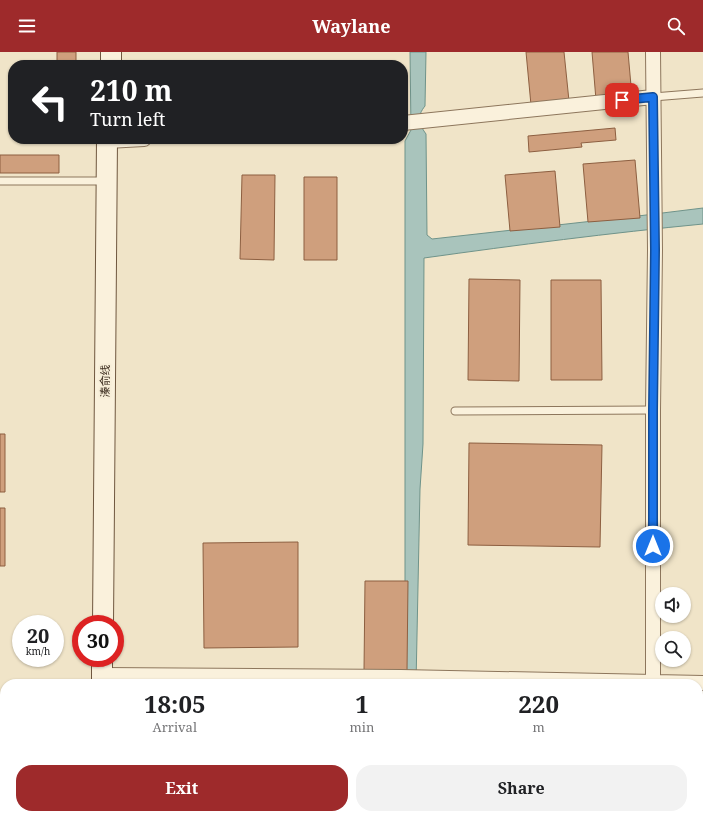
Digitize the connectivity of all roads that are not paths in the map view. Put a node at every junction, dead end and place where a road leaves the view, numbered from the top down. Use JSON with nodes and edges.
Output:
{"nodes":[{"id":1,"x":653,"y":52,"type":"edge"},
{"id":2,"x":703,"y":93,"type":"edge"},
{"id":3,"x":653,"y":97,"type":"junction"},
{"id":4,"x":408,"y":122,"type":"edge"},
{"id":5,"x":107,"y":144,"type":"edge"},
{"id":6,"x":0,"y":181,"type":"edge"},
{"id":7,"x":106,"y":181,"type":"junction"},
{"id":8,"x":653,"y":410,"type":"junction"},
{"id":9,"x":455,"y":411,"type":"dead end"},
{"id":10,"x":103,"y":615,"type":"edge"},
{"id":11,"x":102,"y":672,"type":"edge"},
{"id":12,"x":485,"y":679,"type":"edge"},
{"id":13,"x":653,"y":679,"type":"edge"}],
"edges":[{"from":1,"to":3,"type":"street"},
{"from":2,"to":3,"type":"lane"},
{"from":3,"to":4,"type":"street"},
{"from":3,"to":8,"type":"street"},
{"from":5,"to":7,"type":"main road","name":"溱俞线"},
{"from":6,"to":7,"type":"lane"},
{"from":7,"to":10,"type":"main road","name":"溱俞线"},
{"from":8,"to":9,"type":"lane"},
{"from":8,"to":13,"type":"street"},
{"from":11,"to":12,"type":"street"}]}
